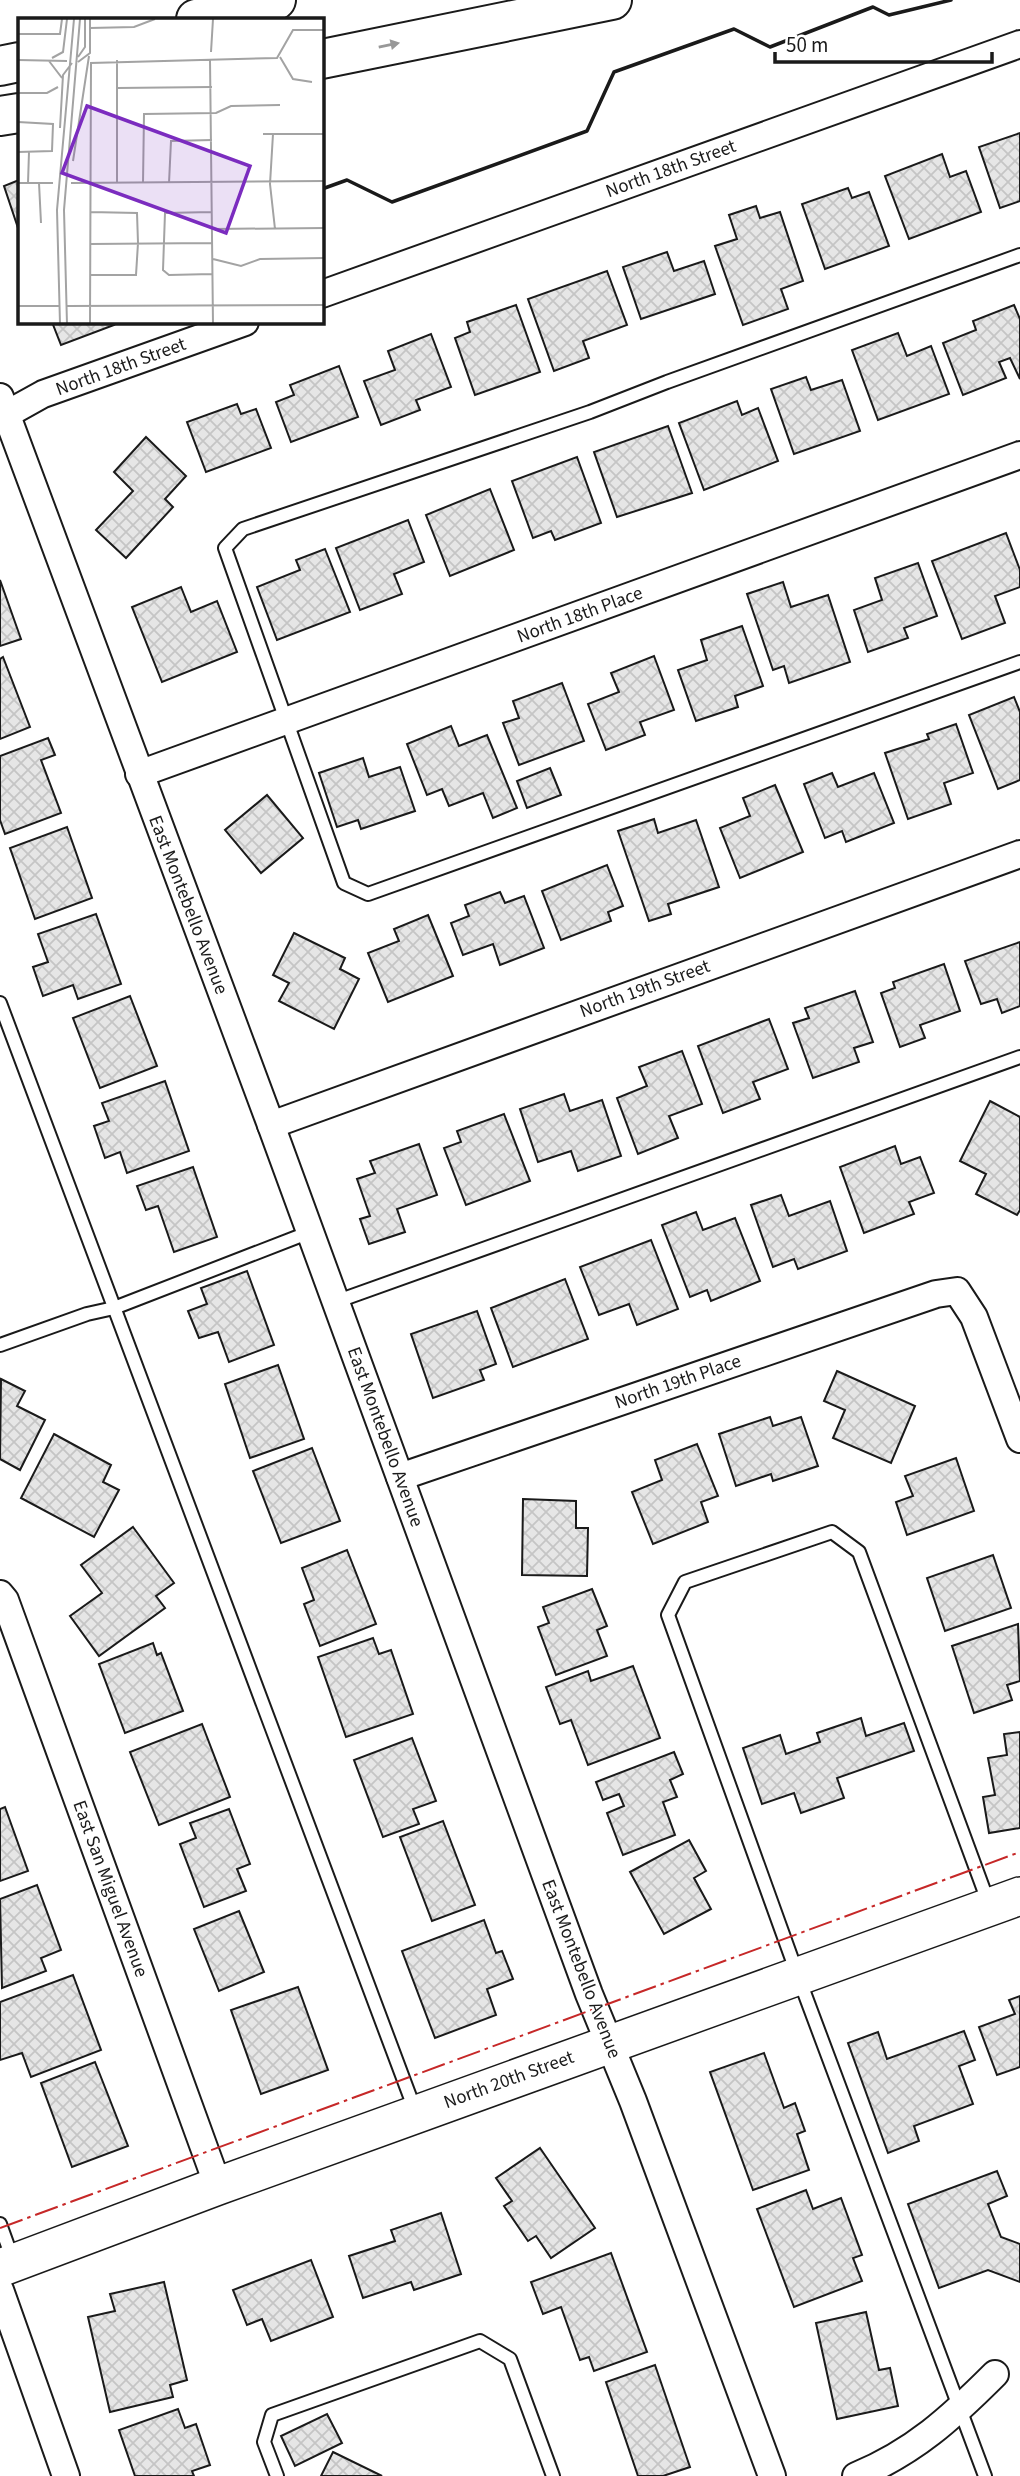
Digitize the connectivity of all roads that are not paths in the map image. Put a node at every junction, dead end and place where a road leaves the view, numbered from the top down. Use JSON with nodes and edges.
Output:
{"nodes":[{"id":1,"x":276,"y":0,"type":"edge"},
{"id":2,"x":612,"y":0,"type":"edge"},
{"id":3,"x":200,"y":18,"type":"edge"},
{"id":4,"x":1020,"y":44,"type":"edge"},
{"id":5,"x":324,"y":59,"type":"edge"},
{"id":6,"x":18,"y":62,"type":"edge"},
{"id":7,"x":0,"y":66,"type":"edge"},
{"id":8,"x":18,"y":113,"type":"edge"},
{"id":9,"x":0,"y":116,"type":"edge"},
{"id":10,"x":1020,"y":256,"type":"edge"},
{"id":11,"x":324,"y":293,"type":"edge"},
{"id":12,"x":239,"y":324,"type":"edge"},
{"id":13,"x":2,"y":410,"type":"edge"},
{"id":14,"x":1020,"y":455,"type":"edge"},
{"id":15,"x":1020,"y":662,"type":"edge"},
{"id":16,"x":287,"y":722,"type":"junction"},
{"id":17,"x":139,"y":775,"type":"junction"},
{"id":18,"x":1020,"y":854,"type":"edge"},
{"id":19,"x":0,"y":1003,"type":"edge"},
{"id":20,"x":1020,"y":1057,"type":"edge"},
{"id":21,"x":271,"y":1125,"type":"junction"},
{"id":22,"x":310,"y":1232,"type":"junction"},
{"id":23,"x":335,"y":1302,"type":"junction"},
{"id":24,"x":114,"y":1308,"type":"junction"},
{"id":25,"x":0,"y":1345,"type":"edge"},
{"id":26,"x":1020,"y":1439,"type":"edge"},
{"id":27,"x":400,"y":1477,"type":"junction"},
{"id":28,"x":0,"y":1594,"type":"edge"},
{"id":29,"x":1005,"y":1902,"type":"edge"},
{"id":30,"x":798,"y":1976,"type":"junction"},
{"id":31,"x":610,"y":2044,"type":"junction"},
{"id":32,"x":416,"y":2114,"type":"junction"},
{"id":33,"x":218,"y":2186,"type":"junction"},
{"id":34,"x":0,"y":2224,"type":"edge"},
{"id":35,"x":5,"y":2274,"type":"edge"},
{"id":36,"x":995,"y":2374,"type":"dead end"},
{"id":37,"x":959,"y":2411,"type":"junction"},
{"id":38,"x":66,"y":2476,"type":"edge"},
{"id":39,"x":277,"y":2476,"type":"edge"},
{"id":40,"x":553,"y":2476,"type":"edge"},
{"id":41,"x":772,"y":2476,"type":"edge"},
{"id":42,"x":856,"y":2476,"type":"edge"},
{"id":43,"x":985,"y":2476,"type":"edge"}],
"edges":[{"from":1,"to":3,"type":"highway"},
{"from":5,"to":2,"type":"highway","one_way":true},
{"from":4,"to":11,"type":"street","name":"North 18th Street"},
{"from":6,"to":7,"type":"highway"},
{"from":8,"to":9,"type":"highway"},
{"from":10,"to":16,"type":"lane"},
{"from":12,"to":13,"type":"street","name":"North 18th Street"},
{"from":13,"to":17,"type":"street","name":"East Montebello Avenue"},
{"from":14,"to":16,"type":"street","name":"North 18th Place"},
{"from":15,"to":16,"type":"lane"},
{"from":16,"to":17,"type":"street","name":"North 18th Place"},
{"from":17,"to":21,"type":"street","name":"East Montebello Avenue"},
{"from":18,"to":21,"type":"street","name":"North 19th Street"},
{"from":19,"to":24,"type":"lane"},
{"from":20,"to":23,"type":"lane"},
{"from":21,"to":22,"type":"street","name":"East Montebello Avenue"},
{"from":22,"to":23,"type":"street","name":"East Montebello Avenue"},
{"from":22,"to":24,"type":"lane"},
{"from":23,"to":27,"type":"street","name":"East Montebello Avenue"},
{"from":24,"to":25,"type":"lane"},
{"from":24,"to":32,"type":"lane"},
{"from":26,"to":27,"type":"street","name":"North 19th Place"},
{"from":27,"to":31,"type":"street","name":"East Montebello Avenue"},
{"from":28,"to":33,"type":"street","name":"East San Miguel Avenue"},
{"from":29,"to":30,"type":"street","name":"North 20th Street"},
{"from":29,"to":30,"type":"lane"},
{"from":30,"to":31,"type":"street","name":"North 20th Street"},
{"from":30,"to":37,"type":"lane"},
{"from":31,"to":32,"type":"street","name":"North 20th Street"},
{"from":31,"to":41,"type":"street","name":"East Montebello Avenue"},
{"from":32,"to":33,"type":"street","name":"North 20th Street"},
{"from":33,"to":35,"type":"street","name":"North 20th Street"},
{"from":34,"to":35,"type":"lane"},
{"from":35,"to":38,"type":"street"},
{"from":36,"to":37,"type":"street"},
{"from":37,"to":42,"type":"street"},
{"from":37,"to":43,"type":"lane"},
{"from":39,"to":40,"type":"lane"}]}
